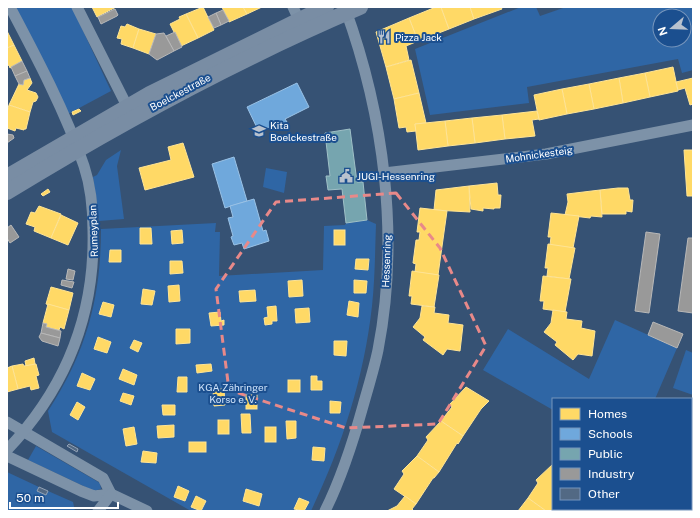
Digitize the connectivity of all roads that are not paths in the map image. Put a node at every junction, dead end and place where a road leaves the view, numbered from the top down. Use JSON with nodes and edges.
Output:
{"nodes":[{"id":1,"x":10,"y":7,"type":"edge"},
{"id":2,"x":77,"y":7,"type":"edge"},
{"id":3,"x":326,"y":7,"type":"edge"},
{"id":4,"x":351,"y":9,"type":"edge"},
{"id":5,"x":296,"y":13,"type":"edge"},
{"id":6,"x":130,"y":112,"type":"junction"},
{"id":7,"x":693,"y":125,"type":"edge"},
{"id":8,"x":75,"y":144,"type":"junction"},
{"id":9,"x":384,"y":173,"type":"junction"},
{"id":10,"x":7,"y":177,"type":"edge"},
{"id":11,"x":7,"y":192,"type":"edge"},
{"id":12,"x":7,"y":422,"type":"edge"},
{"id":13,"x":24,"y":432,"type":"junction"},
{"id":14,"x":7,"y":450,"type":"edge"},
{"id":15,"x":7,"y":456,"type":"edge"},
{"id":16,"x":111,"y":494,"type":"junction"},
{"id":17,"x":98,"y":511,"type":"edge"},
{"id":18,"x":148,"y":511,"type":"edge"},
{"id":19,"x":325,"y":511,"type":"edge"}],
"edges":[{"from":1,"to":8,"type":"street","name":"Rumeyplan"},
{"from":2,"to":6,"type":"street"},
{"from":3,"to":5,"type":"main road","name":"Boelckestraße"},
{"from":4,"to":6,"type":"main road","name":"Boelckestraße"},
{"from":4,"to":9,"type":"street","name":"Hessenring"},
{"from":5,"to":6,"type":"main road","name":"Boelckestraße"},
{"from":6,"to":8,"type":"main road","name":"Boelckestraße"},
{"from":7,"to":9,"type":"street","name":"Mohnickesteig"},
{"from":8,"to":10,"type":"main road","name":"Boelckestraße"},
{"from":8,"to":11,"type":"main road","name":"Boelckestraße"},
{"from":8,"to":13,"type":"street","name":"Rumeyplan"},
{"from":9,"to":19,"type":"street","name":"Hessenring"},
{"from":12,"to":13,"type":"street"},
{"from":13,"to":14,"type":"street","name":"Rumeyplan"},
{"from":13,"to":16,"type":"street"},
{"from":15,"to":16,"type":"street"},
{"from":16,"to":17,"type":"street"},
{"from":16,"to":18,"type":"street"}]}
